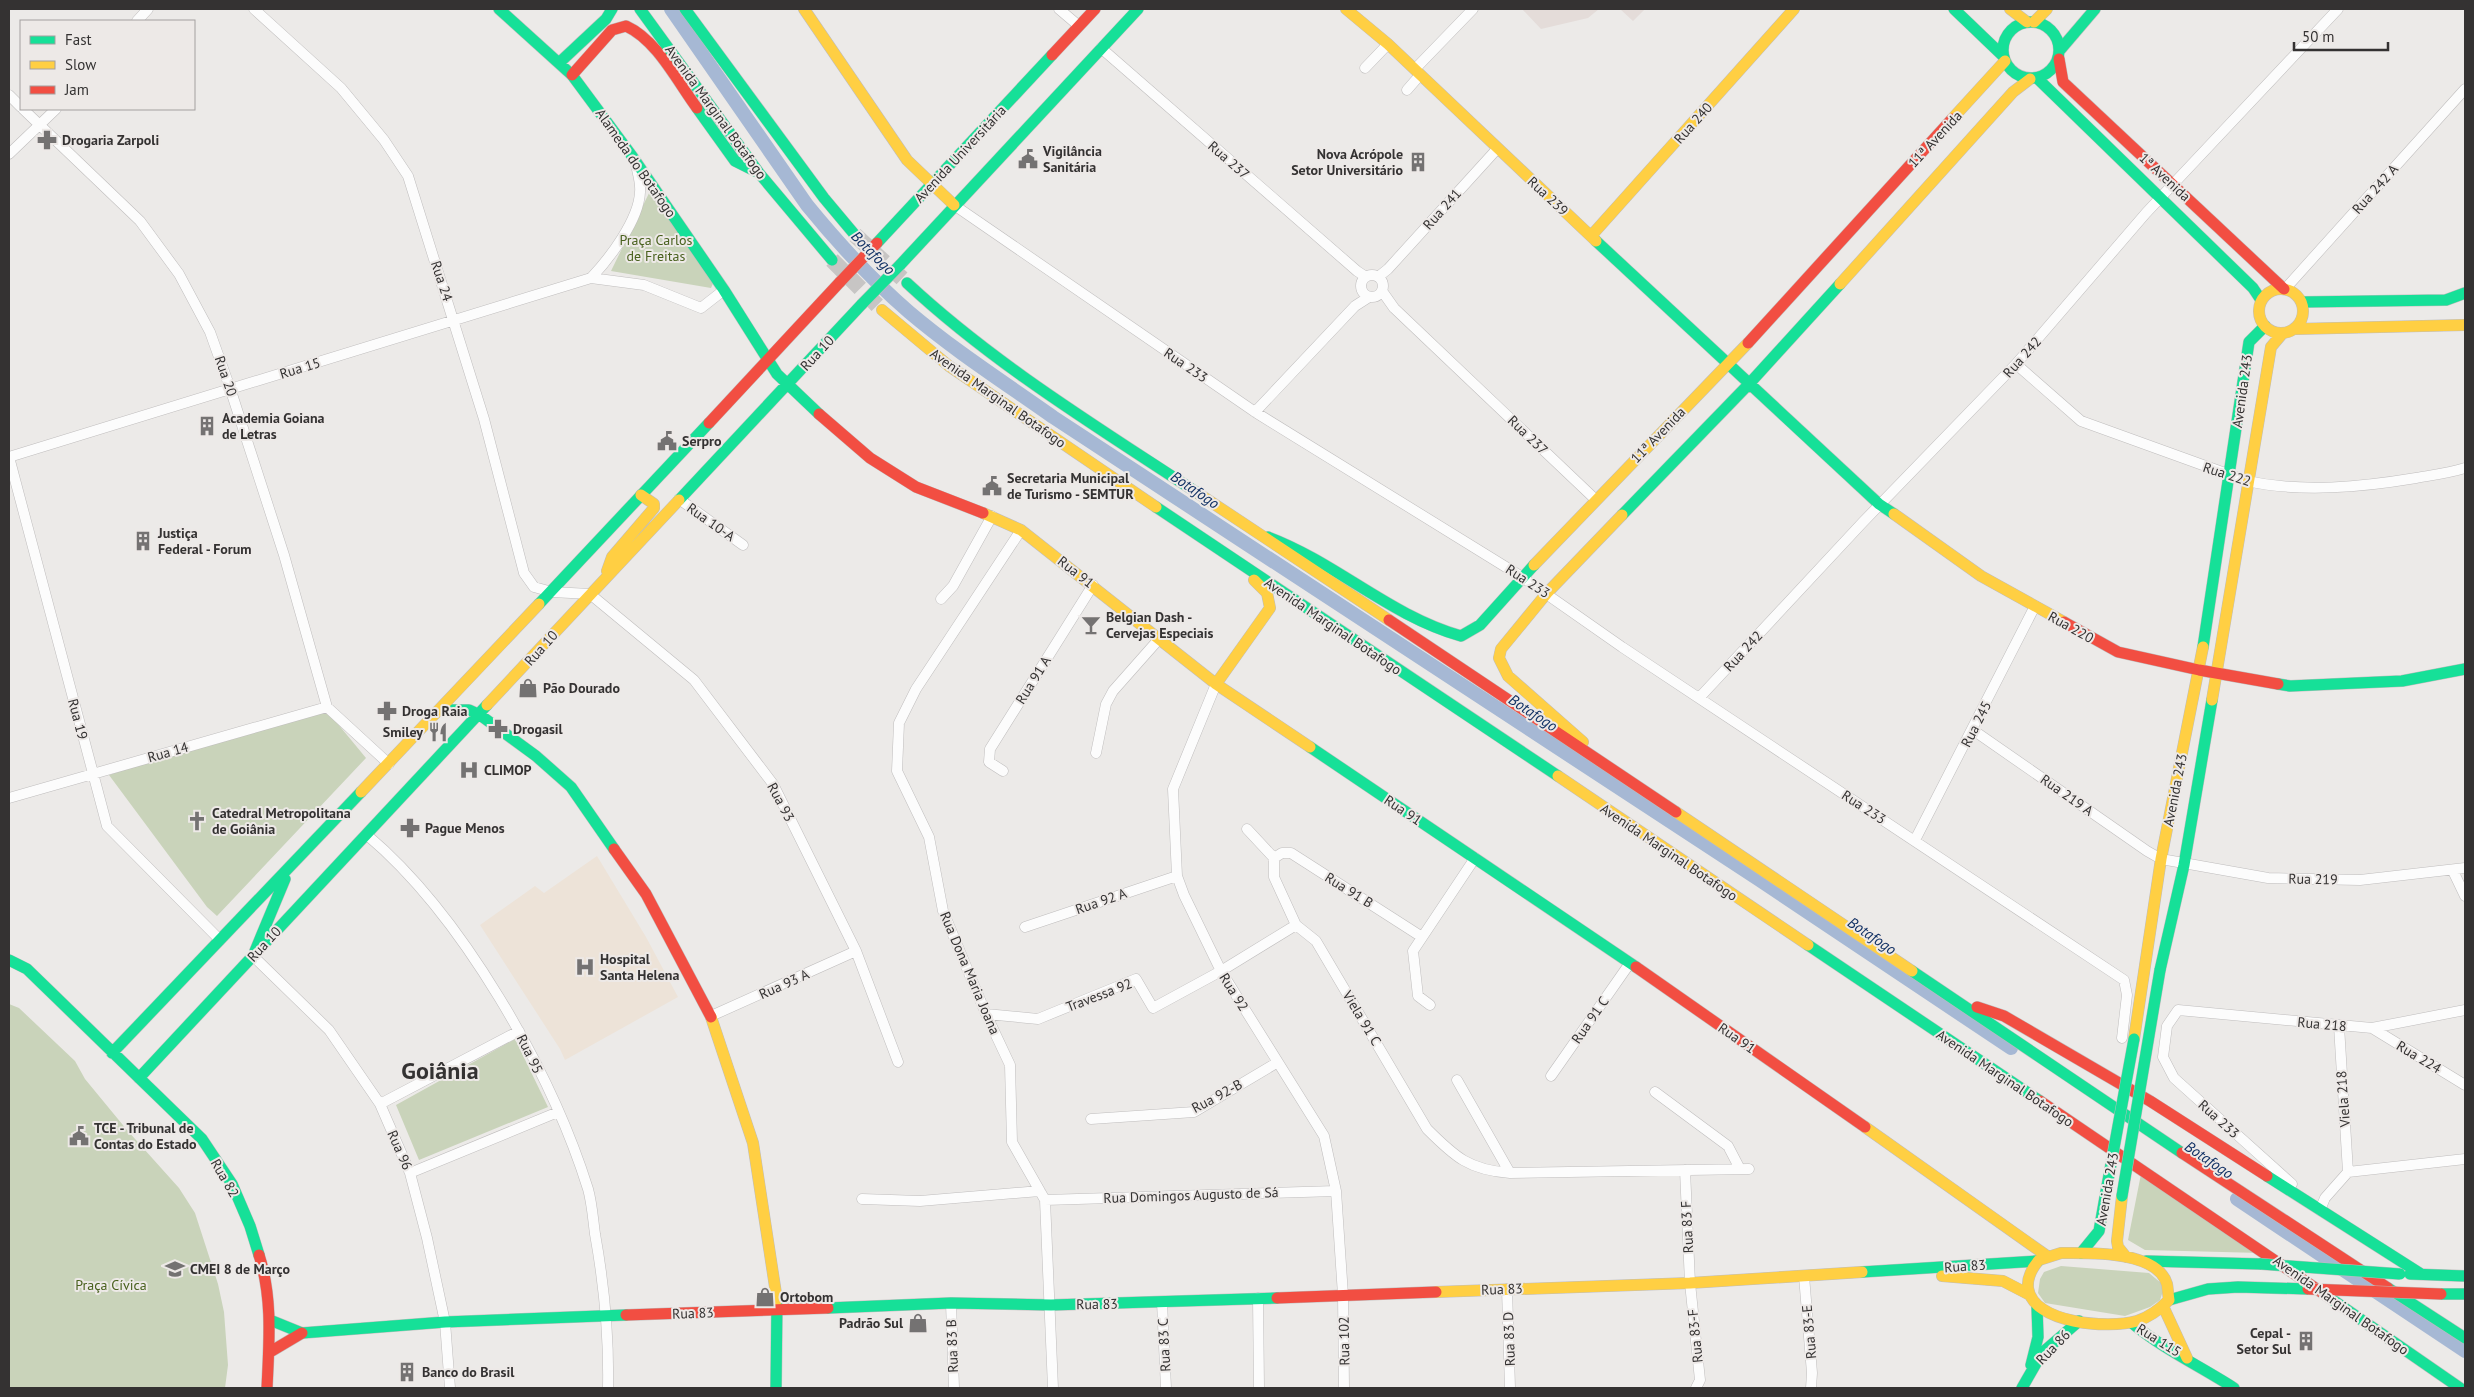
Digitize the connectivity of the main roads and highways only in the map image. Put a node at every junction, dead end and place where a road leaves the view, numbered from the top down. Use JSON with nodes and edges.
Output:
{"nodes":[{"id":1,"x":499,"y":9,"type":"edge"},
{"id":2,"x":612,"y":9,"type":"edge"},
{"id":3,"x":640,"y":9,"type":"edge"},
{"id":4,"x":685,"y":9,"type":"edge"},
{"id":5,"x":700,"y":9,"type":"edge"},
{"id":6,"x":804,"y":9,"type":"edge"},
{"id":7,"x":1095,"y":9,"type":"edge"},
{"id":8,"x":1138,"y":9,"type":"edge"},
{"id":9,"x":1346,"y":9,"type":"edge"},
{"id":10,"x":1794,"y":9,"type":"edge"},
{"id":11,"x":1954,"y":9,"type":"edge"},
{"id":12,"x":2010,"y":9,"type":"edge"},
{"id":13,"x":2046,"y":9,"type":"edge"},
{"id":14,"x":2095,"y":9,"type":"edge"},
{"id":15,"x":2030,"y":22,"type":"junction"},
{"id":16,"x":704,"y":34,"type":"junction"},
{"id":17,"x":2059,"y":54,"type":"junction"},
{"id":18,"x":2004,"y":58,"type":"junction"},
{"id":19,"x":559,"y":63,"type":"junction"},
{"id":20,"x":572,"y":75,"type":"junction"},
{"id":21,"x":2034,"y":79,"type":"junction"},
{"id":22,"x":759,"y":174,"type":"junction"},
{"id":23,"x":931,"y":185,"type":"junction"},
{"id":24,"x":954,"y":205,"type":"junction"},
{"id":25,"x":855,"y":234,"type":"tunnel mouth"},
{"id":26,"x":1591,"y":236,"type":"junction"},
{"id":27,"x":832,"y":260,"type":"tunnel mouth"},
{"id":28,"x":907,"y":283,"type":"tunnel mouth"},
{"id":29,"x":2285,"y":289,"type":"junction"},
{"id":30,"x":2465,"y":293,"type":"edge"},
{"id":31,"x":2262,"y":300,"type":"junction"},
{"id":32,"x":2302,"y":302,"type":"junction"},
{"id":33,"x":882,"y":310,"type":"tunnel mouth"},
{"id":34,"x":2465,"y":325,"type":"edge"},
{"id":35,"x":2264,"y":326,"type":"junction"},
{"id":36,"x":2295,"y":329,"type":"junction"},
{"id":37,"x":2282,"y":334,"type":"junction"},
{"id":38,"x":767,"y":361,"type":"junction"},
{"id":39,"x":1728,"y":364,"type":"junction"},
{"id":40,"x":788,"y":384,"type":"junction"},
{"id":41,"x":1749,"y":384,"type":"junction"},
{"id":42,"x":641,"y":495,"type":"junction"},
{"id":43,"x":1169,"y":516,"type":"junction"},
{"id":44,"x":1260,"y":534,"type":"junction"},
{"id":45,"x":603,"y":580,"type":"junction"},
{"id":46,"x":2465,"y":669,"type":"edge"},
{"id":47,"x":2198,"y":670,"type":"junction"},
{"id":48,"x":2217,"y":674,"type":"junction"},
{"id":49,"x":1216,"y":684,"type":"junction"},
{"id":50,"x":441,"y":710,"type":"junction"},
{"id":51,"x":480,"y":714,"type":"junction"},
{"id":52,"x":1611,"y":768,"type":"junction"},
{"id":53,"x":297,"y":859,"type":"junction"},
{"id":54,"x":253,"y":956,"type":"junction"},
{"id":55,"x":9,"y":960,"type":"edge"},
{"id":56,"x":1960,"y":1002,"type":"junction"},
{"id":57,"x":112,"y":1054,"type":"junction"},
{"id":58,"x":139,"y":1078,"type":"junction"},
{"id":59,"x":2081,"y":1253,"type":"junction"},
{"id":60,"x":2126,"y":1257,"type":"junction"},
{"id":61,"x":2043,"y":1259,"type":"junction"},
{"id":62,"x":2146,"y":1261,"type":"junction"},
{"id":63,"x":1893,"y":1271,"type":"junction"},
{"id":64,"x":2420,"y":1274,"type":"junction"},
{"id":65,"x":2465,"y":1276,"type":"edge"},
{"id":66,"x":2465,"y":1292,"type":"edge"},
{"id":67,"x":2030,"y":1295,"type":"junction"},
{"id":68,"x":2166,"y":1303,"type":"junction"},
{"id":69,"x":2038,"y":1306,"type":"junction"},
{"id":70,"x":779,"y":1310,"type":"junction"},
{"id":71,"x":270,"y":1320,"type":"junction"},
{"id":72,"x":2079,"y":1321,"type":"junction"},
{"id":73,"x":2132,"y":1323,"type":"junction"},
{"id":74,"x":302,"y":1333,"type":"junction"},
{"id":75,"x":2465,"y":1338,"type":"edge"},
{"id":76,"x":270,"y":1352,"type":"junction"},
{"id":77,"x":2187,"y":1358,"type":"junction"},
{"id":78,"x":2029,"y":1374,"type":"junction"},
{"id":79,"x":266,"y":1388,"type":"edge"},
{"id":80,"x":776,"y":1388,"type":"edge"},
{"id":81,"x":2022,"y":1388,"type":"edge"},
{"id":82,"x":2234,"y":1388,"type":"edge"},
{"id":83,"x":2460,"y":1388,"type":"edge"}],
"edges":[{"from":1,"to":19,"type":"main road","name":"Alameda do Botafogo"},
{"from":2,"to":19,"type":"main road"},
{"from":3,"to":22,"type":"main road","name":"Avenida Marginal Botafogo"},
{"from":4,"to":16,"type":"main road"},
{"from":5,"to":16,"type":"main road"},
{"from":6,"to":23,"type":"main road","name":"Rua 233"},
{"from":7,"to":23,"type":"main road","name":"Avenida Universitária"},
{"from":8,"to":24,"type":"main road"},
{"from":9,"to":26,"type":"main road","name":"Rua 239"},
{"from":10,"to":26,"type":"main road","name":"Rua 240"},
{"from":11,"to":18,"type":"main road"},
{"from":12,"to":15,"type":"main road"},
{"from":13,"to":15,"type":"main road"},
{"from":14,"to":17,"type":"main road"},
{"from":15,"to":17,"type":"main road"},
{"from":15,"to":18,"type":"main road"},
{"from":16,"to":25,"type":"main road"},
{"from":17,"to":21,"type":"main road"},
{"from":17,"to":29,"type":"main road","name":"1ª Avenida"},
{"from":18,"to":21,"type":"main road"},
{"from":18,"to":39,"type":"main road","name":"11ª Avenida"},
{"from":19,"to":20,"type":"main road","name":"Alameda do Botafogo"},
{"from":20,"to":22,"type":"main road"},
{"from":20,"to":38,"type":"main road","name":"Alameda do Botafogo"},
{"from":21,"to":31,"type":"main road","name":"1ª Avenida"},
{"from":21,"to":41,"type":"main road","name":"11ª Avenida"},
{"from":22,"to":27,"type":"main road","name":"Avenida Marginal Botafogo"},
{"from":23,"to":24,"type":"main road","name":"Rua 233"},
{"from":23,"to":38,"type":"main road","name":"Avenida Universitária","bridge":true},
{"from":24,"to":40,"type":"main road","name":"Rua 10","bridge":true},
{"from":26,"to":39,"type":"main road","name":"Rua 239"},
{"from":28,"to":44,"type":"main road"},
{"from":29,"to":31,"type":"main road"},
{"from":29,"to":32,"type":"main road"},
{"from":30,"to":32,"type":"main road"},
{"from":31,"to":35,"type":"main road"},
{"from":32,"to":36,"type":"main road"},
{"from":33,"to":43,"type":"main road","name":"Avenida Marginal Botafogo"},
{"from":34,"to":36,"type":"main road"},
{"from":35,"to":37,"type":"main road"},
{"from":35,"to":47,"type":"main road","name":"Avenida 243"},
{"from":36,"to":37,"type":"main road"},
{"from":37,"to":48,"type":"main road","name":"Avenida 243"},
{"from":38,"to":40,"type":"main road","name":"Rua 91"},
{"from":38,"to":42,"type":"main road"},
{"from":39,"to":41,"type":"main road","name":"Rua 239"},
{"from":39,"to":44,"type":"main road","name":"11ª Avenida"},
{"from":40,"to":45,"type":"main road","name":"Rua 10"},
{"from":40,"to":49,"type":"main road","name":"Rua 91"},
{"from":41,"to":47,"type":"main road","name":"Rua 220"},
{"from":41,"to":52,"type":"main road","name":"11ª Avenida"},
{"from":42,"to":45,"type":"main road"},
{"from":42,"to":50,"type":"main road"},
{"from":43,"to":49,"type":"main road"},
{"from":43,"to":83,"type":"main road","name":"Avenida Marginal Botafogo"},
{"from":44,"to":52,"type":"main road"},
{"from":45,"to":51,"type":"main road","name":"Rua 10"},
{"from":46,"to":48,"type":"main road","name":"Rua 220"},
{"from":47,"to":48,"type":"main road","name":"Rua 220"},
{"from":47,"to":59,"type":"main road","name":"Avenida 243","bridge":true},
{"from":48,"to":60,"type":"main road","name":"Avenida 243","bridge":true},
{"from":49,"to":61,"type":"main road","name":"Rua 91"},
{"from":50,"to":51,"type":"main road"},
{"from":50,"to":53,"type":"main road"},
{"from":51,"to":54,"type":"main road","name":"Rua 10"},
{"from":51,"to":70,"type":"main road"},
{"from":52,"to":56,"type":"main road"},
{"from":53,"to":54,"type":"main road"},
{"from":53,"to":57,"type":"main road"},
{"from":54,"to":58,"type":"main road","name":"Rua 10"},
{"from":55,"to":57,"type":"main road","name":"Rua 82"},
{"from":56,"to":64,"type":"main road"},
{"from":56,"to":75,"type":"main road"},
{"from":57,"to":58,"type":"main road","name":"Rua 82"},
{"from":58,"to":71,"type":"main road","name":"Rua 82"},
{"from":59,"to":60,"type":"main road","name":"Rua 83"},
{"from":59,"to":61,"type":"main road","name":"Rua 83"},
{"from":60,"to":62,"type":"main road","name":"Rua 83"},
{"from":61,"to":63,"type":"main road","name":"Rua 83"},
{"from":61,"to":67,"type":"main road"},
{"from":62,"to":64,"type":"main road","name":"Rua 83","bridge":true},
{"from":62,"to":68,"type":"main road","name":"Rua 115"},
{"from":63,"to":67,"type":"main road","name":"Rua 83"},
{"from":63,"to":70,"type":"main road","name":"Rua 83"},
{"from":64,"to":65,"type":"main road","name":"Rua 83"},
{"from":66,"to":68,"type":"main road","bridge":true},
{"from":67,"to":69,"type":"main road"},
{"from":68,"to":73,"type":"main road"},
{"from":68,"to":77,"type":"main road","name":"Rua 115"},
{"from":69,"to":72,"type":"main road"},
{"from":69,"to":78,"type":"main road","name":"Rua 86"},
{"from":70,"to":74,"type":"main road","name":"Rua 83"},
{"from":70,"to":80,"type":"main road"},
{"from":71,"to":74,"type":"main road","name":"Rua 83"},
{"from":71,"to":76,"type":"main road","name":"Rua 82"},
{"from":72,"to":73,"type":"main road"},
{"from":72,"to":78,"type":"main road","name":"Rua 86"},
{"from":73,"to":77,"type":"main road","name":"Rua 115"},
{"from":74,"to":76,"type":"main road","name":"Rua 83"},
{"from":76,"to":79,"type":"main road","name":"Rua 82"},
{"from":77,"to":82,"type":"main road","name":"Rua 115"},
{"from":78,"to":81,"type":"main road","name":"Rua 86"}]}
